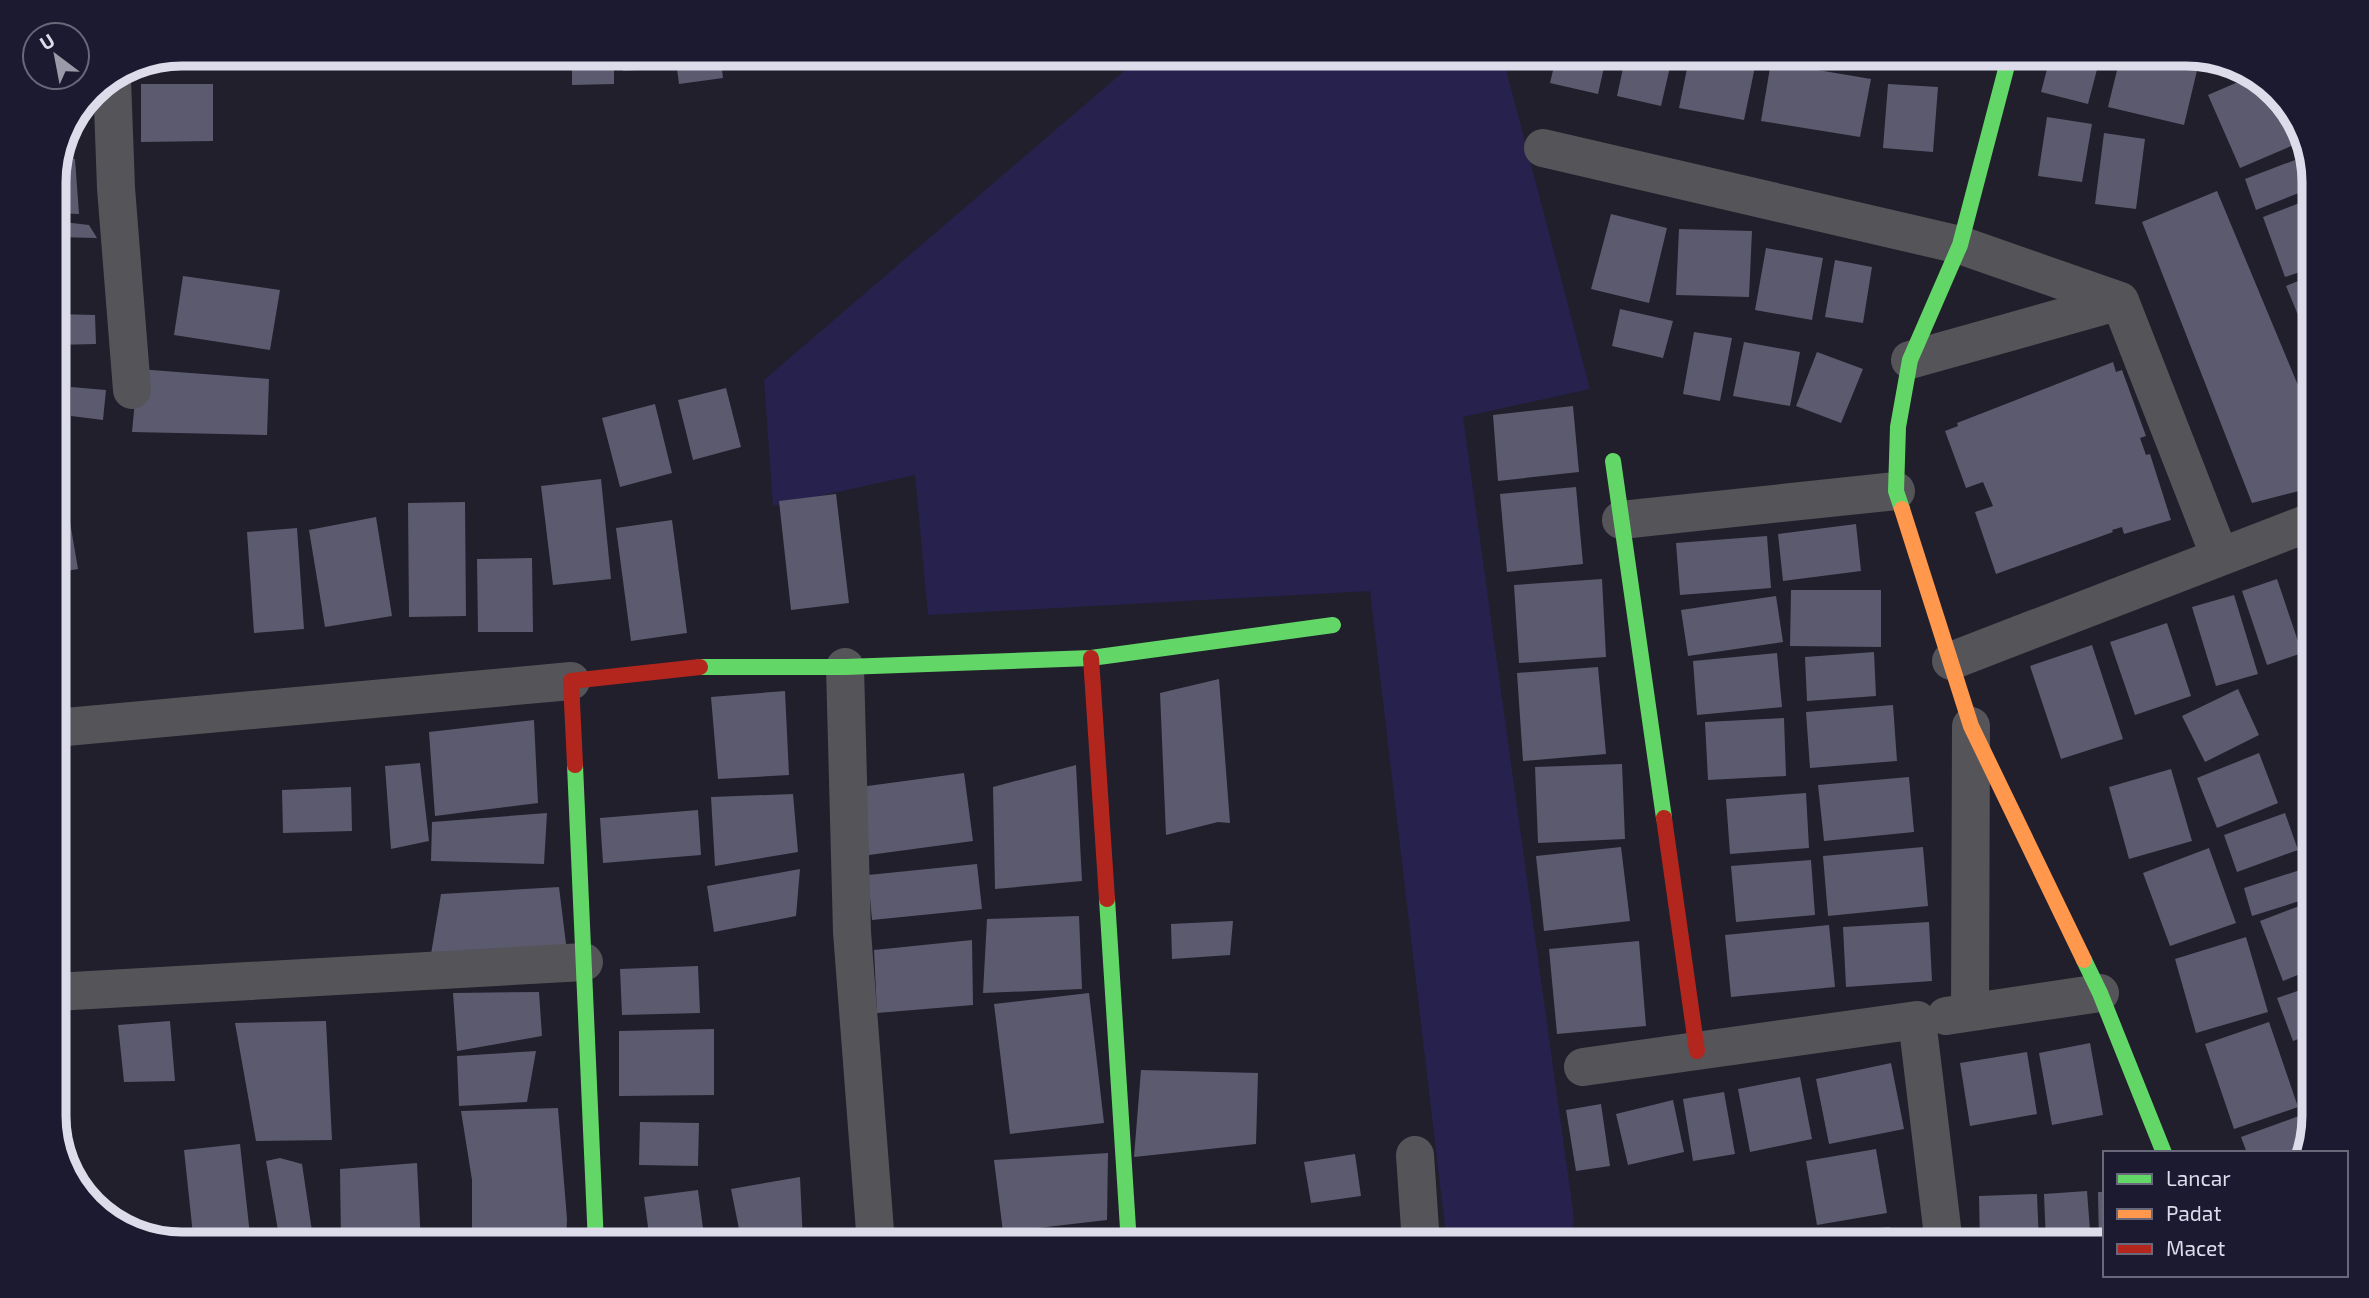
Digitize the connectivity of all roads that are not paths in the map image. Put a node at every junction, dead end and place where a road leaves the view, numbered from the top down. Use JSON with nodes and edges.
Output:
{"nodes":[{"id":1,"x":2007,"y":66,"type":"edge"},
{"id":2,"x":112,"y":91,"type":"edge"},
{"id":3,"x":1543,"y":148,"type":"dead end"},
{"id":4,"x":1960,"y":245,"type":"junction"},
{"id":5,"x":2120,"y":301,"type":"junction"},
{"id":6,"x":1910,"y":360,"type":"junction"},
{"id":7,"x":132,"y":390,"type":"dead end"},
{"id":8,"x":1613,"y":461,"type":"dead end"},
{"id":9,"x":1896,"y":491,"type":"junction"},
{"id":10,"x":1621,"y":520,"type":"junction"},
{"id":11,"x":2302,"y":526,"type":"edge"},
{"id":12,"x":2220,"y":557,"type":"junction"},
{"id":13,"x":1333,"y":625,"type":"dead end"},
{"id":14,"x":1091,"y":658,"type":"junction"},
{"id":15,"x":1951,"y":662,"type":"junction"},
{"id":16,"x":845,"y":667,"type":"junction"},
{"id":17,"x":571,"y":681,"type":"junction"},
{"id":18,"x":1972,"y":726,"type":"junction"},
{"id":19,"x":67,"y":727,"type":"edge"},
{"id":20,"x":584,"y":962,"type":"junction"},
{"id":21,"x":67,"y":991,"type":"edge"},
{"id":22,"x":2100,"y":993,"type":"junction"},
{"id":23,"x":1970,"y":1012,"type":"junction"},
{"id":24,"x":1917,"y":1020,"type":"junction"},
{"id":25,"x":1697,"y":1051,"type":"junction"},
{"id":26,"x":1583,"y":1067,"type":"dead end"},
{"id":27,"x":2163,"y":1151,"type":"edge"},
{"id":28,"x":1415,"y":1155,"type":"dead end"},
{"id":29,"x":595,"y":1232,"type":"edge"},
{"id":30,"x":875,"y":1232,"type":"edge"},
{"id":31,"x":1128,"y":1232,"type":"edge"},
{"id":32,"x":1420,"y":1232,"type":"edge"},
{"id":33,"x":1943,"y":1232,"type":"edge"}],
"edges":[{"from":1,"to":4,"type":"street"},
{"from":2,"to":7,"type":"street"},
{"from":3,"to":4,"type":"street"},
{"from":4,"to":5,"type":"street"},
{"from":4,"to":6,"type":"street"},
{"from":5,"to":6,"type":"street"},
{"from":5,"to":12,"type":"street"},
{"from":6,"to":9,"type":"street"},
{"from":8,"to":10,"type":"street"},
{"from":9,"to":10,"type":"street"},
{"from":9,"to":15,"type":"street"},
{"from":10,"to":25,"type":"street"},
{"from":11,"to":12,"type":"street"},
{"from":12,"to":15,"type":"street"},
{"from":13,"to":14,"type":"street"},
{"from":14,"to":16,"type":"street"},
{"from":14,"to":31,"type":"street"},
{"from":15,"to":18,"type":"street"},
{"from":16,"to":17,"type":"street"},
{"from":16,"to":30,"type":"street"},
{"from":17,"to":19,"type":"street"},
{"from":17,"to":20,"type":"street"},
{"from":18,"to":22,"type":"street"},
{"from":18,"to":23,"type":"street"},
{"from":20,"to":21,"type":"street"},
{"from":20,"to":29,"type":"street"},
{"from":22,"to":23,"type":"street"},
{"from":22,"to":27,"type":"street"},
{"from":23,"to":24,"type":"street"},
{"from":24,"to":25,"type":"street"},
{"from":24,"to":33,"type":"street"},
{"from":25,"to":26,"type":"street"},
{"from":28,"to":32,"type":"street"}]}
